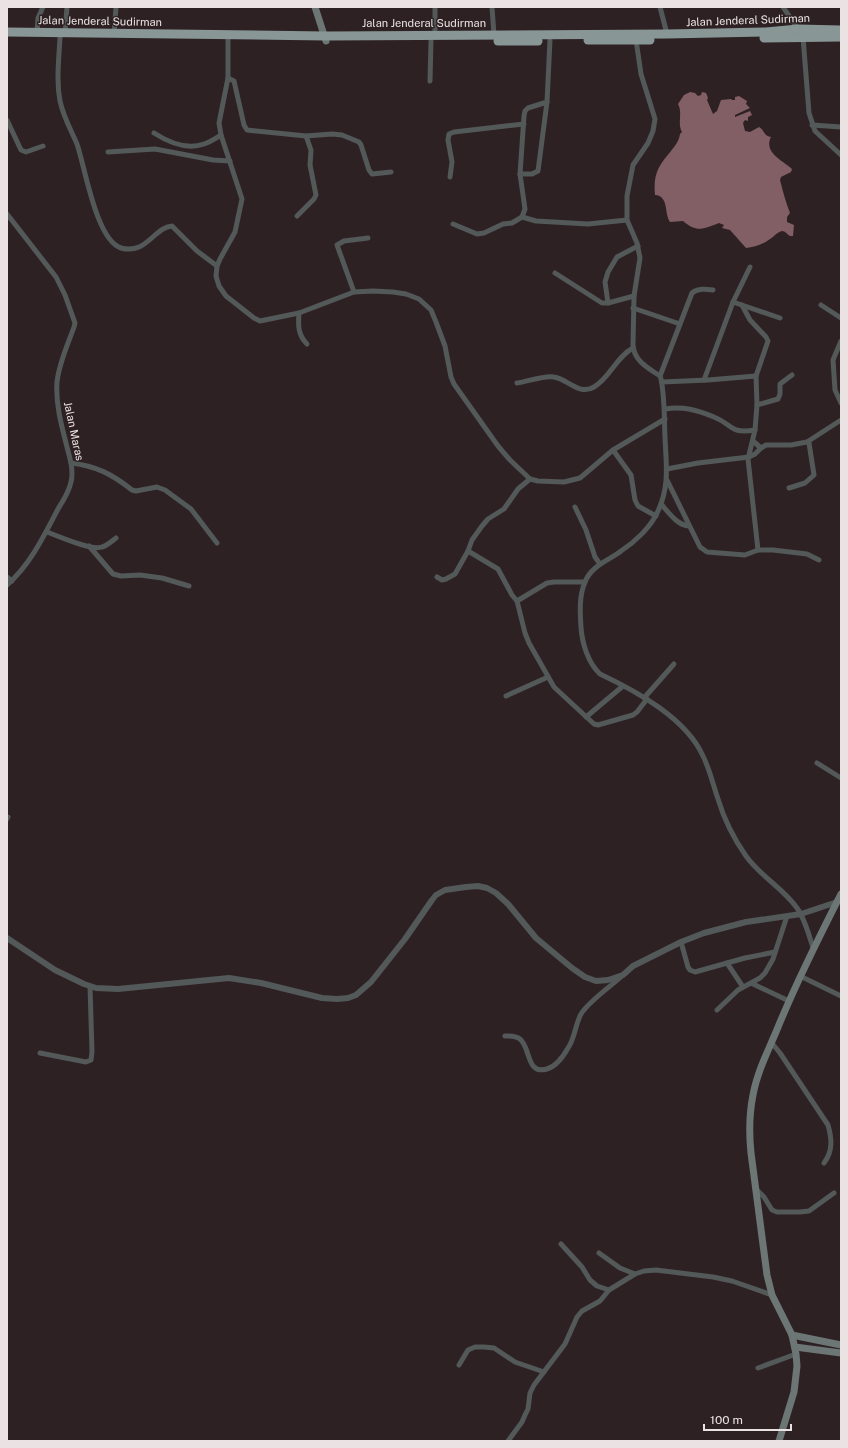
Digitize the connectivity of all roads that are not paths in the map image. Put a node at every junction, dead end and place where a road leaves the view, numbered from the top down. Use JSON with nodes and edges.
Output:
{"nodes":[{"id":1,"x":43,"y":7,"type":"edge"},
{"id":2,"x":67,"y":7,"type":"edge"},
{"id":3,"x":116,"y":7,"type":"edge"},
{"id":4,"x":315,"y":7,"type":"edge"},
{"id":5,"x":319,"y":7,"type":"edge"},
{"id":6,"x":435,"y":7,"type":"edge"},
{"id":7,"x":492,"y":7,"type":"edge"},
{"id":8,"x":660,"y":7,"type":"edge"},
{"id":9,"x":783,"y":7,"type":"edge"},
{"id":10,"x":798,"y":29,"type":"junction"},
{"id":11,"x":841,"y":30,"type":"edge"},
{"id":12,"x":7,"y":32,"type":"edge"},
{"id":13,"x":37,"y":32,"type":"junction"},
{"id":14,"x":114,"y":34,"type":"junction"},
{"id":15,"x":667,"y":34,"type":"junction"},
{"id":16,"x":63,"y":35,"type":"junction"},
{"id":17,"x":494,"y":35,"type":"junction"},
{"id":18,"x":766,"y":35,"type":"junction"},
{"id":19,"x":7,"y":37,"type":"edge"},
{"id":20,"x":245,"y":37,"type":"junction"},
{"id":21,"x":803,"y":37,"type":"junction"},
{"id":22,"x":841,"y":37,"type":"edge"},
{"id":23,"x":328,"y":38,"type":"junction"},
{"id":24,"x":433,"y":38,"type":"junction"},
{"id":25,"x":228,"y":39,"type":"junction"},
{"id":26,"x":550,"y":40,"type":"junction"},
{"id":27,"x":636,"y":40,"type":"junction"},
{"id":28,"x":228,"y":78,"type":"junction"},
{"id":29,"x":430,"y":80,"type":"dead end"},
{"id":30,"x":547,"y":102,"type":"junction"},
{"id":31,"x":7,"y":120,"type":"edge"},
{"id":32,"x":524,"y":124,"type":"junction"},
{"id":33,"x":812,"y":125,"type":"junction"},
{"id":34,"x":841,"y":126,"type":"edge"},
{"id":35,"x":154,"y":133,"type":"dead end"},
{"id":36,"x":221,"y":135,"type":"junction"},
{"id":37,"x":306,"y":136,"type":"junction"},
{"id":38,"x":43,"y":146,"type":"dead end"},
{"id":39,"x":108,"y":152,"type":"dead end"},
{"id":40,"x":841,"y":155,"type":"edge"},
{"id":41,"x":230,"y":161,"type":"junction"},
{"id":42,"x":390,"y":172,"type":"dead end"},
{"id":43,"x":520,"y":174,"type":"junction"},
{"id":44,"x":450,"y":177,"type":"dead end"},
{"id":45,"x":7,"y":214,"type":"edge"},
{"id":46,"x":297,"y":216,"type":"dead end"},
{"id":47,"x":522,"y":218,"type":"junction"},
{"id":48,"x":627,"y":220,"type":"junction"},
{"id":49,"x":453,"y":224,"type":"dead end"},
{"id":50,"x":368,"y":238,"type":"dead end"},
{"id":51,"x":638,"y":246,"type":"junction"},
{"id":52,"x":217,"y":266,"type":"junction"},
{"id":53,"x":750,"y":267,"type":"dead end"},
{"id":54,"x":555,"y":273,"type":"dead end"},
{"id":55,"x":713,"y":290,"type":"dead end"},
{"id":56,"x":354,"y":292,"type":"junction"},
{"id":57,"x":634,"y":296,"type":"junction"},
{"id":58,"x":733,"y":302,"type":"junction"},
{"id":59,"x":608,"y":303,"type":"junction"},
{"id":60,"x":742,"y":305,"type":"junction"},
{"id":61,"x":821,"y":305,"type":"dead end"},
{"id":62,"x":633,"y":308,"type":"junction"},
{"id":63,"x":299,"y":313,"type":"junction"},
{"id":64,"x":780,"y":318,"type":"dead end"},
{"id":65,"x":841,"y":318,"type":"edge"},
{"id":66,"x":680,"y":324,"type":"junction"},
{"id":67,"x":841,"y":341,"type":"edge"},
{"id":68,"x":307,"y":344,"type":"dead end"},
{"id":69,"x":633,"y":348,"type":"junction"},
{"id":70,"x":792,"y":375,"type":"dead end"},
{"id":71,"x":660,"y":376,"type":"junction"},
{"id":72,"x":756,"y":376,"type":"junction"},
{"id":73,"x":704,"y":380,"type":"junction"},
{"id":74,"x":662,"y":382,"type":"junction"},
{"id":75,"x":517,"y":383,"type":"dead end"},
{"id":76,"x":841,"y":403,"type":"edge"},
{"id":77,"x":757,"y":405,"type":"junction"},
{"id":78,"x":665,"y":409,"type":"junction"},
{"id":79,"x":665,"y":419,"type":"junction"},
{"id":80,"x":841,"y":421,"type":"edge"},
{"id":81,"x":755,"y":430,"type":"junction"},
{"id":82,"x":753,"y":441,"type":"junction"},
{"id":83,"x":807,"y":442,"type":"junction"},
{"id":84,"x":761,"y":448,"type":"junction"},
{"id":85,"x":613,"y":450,"type":"junction"},
{"id":86,"x":748,"y":457,"type":"junction"},
{"id":87,"x":71,"y":464,"type":"junction"},
{"id":88,"x":668,"y":469,"type":"junction"},
{"id":89,"x":530,"y":479,"type":"junction"},
{"id":90,"x":667,"y":480,"type":"junction"},
{"id":91,"x":789,"y":488,"type":"dead end"},
{"id":92,"x":661,"y":504,"type":"junction"},
{"id":93,"x":575,"y":507,"type":"dead end"},
{"id":94,"x":656,"y":516,"type":"junction"},
{"id":95,"x":689,"y":526,"type":"junction"},
{"id":96,"x":47,"y":532,"type":"junction"},
{"id":97,"x":116,"y":538,"type":"dead end"},
{"id":98,"x":217,"y":543,"type":"dead end"},
{"id":99,"x":89,"y":546,"type":"junction"},
{"id":100,"x":758,"y":550,"type":"junction"},
{"id":101,"x":468,"y":551,"type":"junction"},
{"id":102,"x":820,"y":560,"type":"dead end"},
{"id":103,"x":600,"y":564,"type":"junction"},
{"id":104,"x":7,"y":577,"type":"edge"},
{"id":105,"x":437,"y":577,"type":"dead end"},
{"id":106,"x":12,"y":581,"type":"junction"},
{"id":107,"x":584,"y":582,"type":"junction"},
{"id":108,"x":7,"y":585,"type":"edge"},
{"id":109,"x":189,"y":586,"type":"dead end"},
{"id":110,"x":517,"y":601,"type":"junction"},
{"id":111,"x":674,"y":664,"type":"dead end"},
{"id":112,"x":548,"y":677,"type":"junction"},
{"id":113,"x":623,"y":686,"type":"junction"},
{"id":114,"x":506,"y":696,"type":"dead end"},
{"id":115,"x":646,"y":699,"type":"junction"},
{"id":116,"x":586,"y":717,"type":"junction"},
{"id":117,"x":817,"y":763,"type":"dead end"},
{"id":118,"x":841,"y":778,"type":"edge"},
{"id":119,"x":841,"y":894,"type":"edge"},
{"id":120,"x":837,"y":902,"type":"junction"},
{"id":121,"x":801,"y":914,"type":"junction"},
{"id":122,"x":787,"y":916,"type":"junction"},
{"id":123,"x":7,"y":938,"type":"edge"},
{"id":124,"x":681,"y":942,"type":"junction"},
{"id":125,"x":813,"y":948,"type":"junction"},
{"id":126,"x":775,"y":952,"type":"junction"},
{"id":127,"x":727,"y":963,"type":"junction"},
{"id":128,"x":622,"y":975,"type":"junction"},
{"id":129,"x":800,"y":976,"type":"junction"},
{"id":130,"x":751,"y":983,"type":"junction"},
{"id":131,"x":90,"y":986,"type":"junction"},
{"id":132,"x":743,"y":987,"type":"junction"},
{"id":133,"x":841,"y":996,"type":"edge"},
{"id":134,"x":789,"y":1001,"type":"junction"},
{"id":135,"x":717,"y":1010,"type":"dead end"},
{"id":136,"x":505,"y":1036,"type":"dead end"},
{"id":137,"x":771,"y":1042,"type":"junction"},
{"id":138,"x":40,"y":1053,"type":"dead end"},
{"id":139,"x":824,"y":1163,"type":"dead end"},
{"id":140,"x":756,"y":1189,"type":"junction"},
{"id":141,"x":834,"y":1193,"type":"dead end"},
{"id":142,"x":561,"y":1244,"type":"dead end"},
{"id":143,"x":599,"y":1253,"type":"dead end"},
{"id":144,"x":635,"y":1274,"type":"junction"},
{"id":145,"x":609,"y":1290,"type":"junction"},
{"id":146,"x":772,"y":1295,"type":"junction"},
{"id":147,"x":792,"y":1335,"type":"junction"},
{"id":148,"x":841,"y":1345,"type":"edge"},
{"id":149,"x":796,"y":1350,"type":"junction"},
{"id":150,"x":841,"y":1353,"type":"edge"},
{"id":151,"x":459,"y":1365,"type":"dead end"},
{"id":152,"x":758,"y":1368,"type":"dead end"},
{"id":153,"x":544,"y":1372,"type":"junction"},
{"id":154,"x":508,"y":1441,"type":"edge"},
{"id":155,"x":779,"y":1441,"type":"edge"}],
"edges":[{"from":1,"to":13,"type":"street"},
{"from":2,"to":16,"type":"street"},
{"from":3,"to":14,"type":"street"},
{"from":4,"to":23,"type":"main road"},
{"from":5,"to":23,"type":"main road"},
{"from":6,"to":24,"type":"street"},
{"from":7,"to":17,"type":"street"},
{"from":8,"to":15,"type":"street"},
{"from":9,"to":10,"type":"street"},
{"from":10,"to":11,"type":"highway","name":"Jalan Jenderal Sudirman"},
{"from":10,"to":18,"type":"highway","name":"Jalan Jenderal Sudirman"},
{"from":12,"to":13,"type":"highway","name":"Jalan Jenderal Sudirman"},
{"from":13,"to":16,"type":"highway","name":"Jalan Jenderal Sudirman"},
{"from":14,"to":16,"type":"highway","name":"Jalan Jenderal Sudirman"},
{"from":14,"to":20,"type":"highway","name":"Jalan Jenderal Sudirman"},
{"from":15,"to":17,"type":"highway","name":"Jalan Jenderal Sudirman"},
{"from":15,"to":18,"type":"highway","name":"Jalan Jenderal Sudirman"},
{"from":16,"to":19,"type":"highway","name":"Jalan Jenderal Sudirman"},
{"from":16,"to":25,"type":"highway","name":"Jalan Jenderal Sudirman"},
{"from":16,"to":52,"type":"street"},
{"from":17,"to":24,"type":"highway","name":"Jalan Jenderal Sudirman"},
{"from":18,"to":21,"type":"highway","name":"Jalan Jenderal Sudirman"},
{"from":18,"to":27,"type":"highway","name":"Jalan Jenderal Sudirman"},
{"from":20,"to":23,"type":"highway","name":"Jalan Jenderal Sudirman"},
{"from":20,"to":25,"type":"highway","name":"Jalan Jenderal Sudirman"},
{"from":21,"to":22,"type":"highway","name":"Jalan Jenderal Sudirman"},
{"from":21,"to":33,"type":"street"},
{"from":23,"to":24,"type":"highway","name":"Jalan Jenderal Sudirman"},
{"from":24,"to":26,"type":"highway","name":"Jalan Jenderal Sudirman"},
{"from":24,"to":29,"type":"street"},
{"from":25,"to":28,"type":"street"},
{"from":26,"to":27,"type":"highway","name":"Jalan Jenderal Sudirman"},
{"from":26,"to":30,"type":"street"},
{"from":27,"to":48,"type":"street"},
{"from":28,"to":36,"type":"street"},
{"from":28,"to":37,"type":"street"},
{"from":30,"to":32,"type":"street"},
{"from":30,"to":43,"type":"street"},
{"from":31,"to":38,"type":"street"},
{"from":32,"to":43,"type":"street"},
{"from":32,"to":44,"type":"street"},
{"from":33,"to":34,"type":"street"},
{"from":33,"to":40,"type":"street"},
{"from":35,"to":36,"type":"street"},
{"from":36,"to":41,"type":"street"},
{"from":37,"to":42,"type":"street"},
{"from":37,"to":46,"type":"street"},
{"from":39,"to":41,"type":"street"},
{"from":41,"to":52,"type":"street"},
{"from":43,"to":47,"type":"street"},
{"from":45,"to":87,"type":"street","name":"Jalan Maras"},
{"from":47,"to":48,"type":"street"},
{"from":47,"to":49,"type":"street"},
{"from":48,"to":51,"type":"street"},
{"from":50,"to":56,"type":"street"},
{"from":51,"to":57,"type":"street"},
{"from":51,"to":59,"type":"street"},
{"from":52,"to":63,"type":"street"},
{"from":53,"to":58,"type":"street"},
{"from":54,"to":59,"type":"street"},
{"from":55,"to":66,"type":"street"},
{"from":56,"to":63,"type":"street"},
{"from":56,"to":89,"type":"street"},
{"from":57,"to":59,"type":"street"},
{"from":57,"to":62,"type":"street"},
{"from":58,"to":60,"type":"street"},
{"from":58,"to":73,"type":"street"},
{"from":60,"to":64,"type":"street"},
{"from":60,"to":72,"type":"street"},
{"from":61,"to":65,"type":"street"},
{"from":62,"to":66,"type":"street"},
{"from":62,"to":69,"type":"street"},
{"from":63,"to":68,"type":"street"},
{"from":66,"to":71,"type":"street"},
{"from":67,"to":76,"type":"street"},
{"from":69,"to":71,"type":"street"},
{"from":69,"to":75,"type":"street"},
{"from":70,"to":77,"type":"street"},
{"from":71,"to":74,"type":"street"},
{"from":72,"to":73,"type":"street"},
{"from":72,"to":77,"type":"street"},
{"from":73,"to":74,"type":"street"},
{"from":74,"to":78,"type":"street"},
{"from":77,"to":81,"type":"street"},
{"from":78,"to":79,"type":"street"},
{"from":78,"to":81,"type":"street"},
{"from":79,"to":85,"type":"street"},
{"from":79,"to":88,"type":"street"},
{"from":80,"to":83,"type":"street"},
{"from":81,"to":82,"type":"street"},
{"from":82,"to":84,"type":"street"},
{"from":82,"to":86,"type":"street"},
{"from":83,"to":84,"type":"street"},
{"from":83,"to":91,"type":"street"},
{"from":84,"to":86,"type":"street"},
{"from":85,"to":89,"type":"street"},
{"from":85,"to":94,"type":"street"},
{"from":86,"to":88,"type":"street"},
{"from":86,"to":100,"type":"street"},
{"from":87,"to":96,"type":"street","name":"Jalan Maras"},
{"from":87,"to":98,"type":"street"},
{"from":88,"to":90,"type":"street"},
{"from":89,"to":101,"type":"street"},
{"from":90,"to":92,"type":"street"},
{"from":90,"to":95,"type":"street"},
{"from":92,"to":94,"type":"street"},
{"from":92,"to":95,"type":"street"},
{"from":93,"to":103,"type":"street"},
{"from":94,"to":103,"type":"street"},
{"from":95,"to":100,"type":"street"},
{"from":96,"to":99,"type":"street"},
{"from":96,"to":106,"type":"street","name":"Jalan Maras"},
{"from":97,"to":99,"type":"street"},
{"from":99,"to":109,"type":"street"},
{"from":100,"to":102,"type":"street"},
{"from":101,"to":105,"type":"street"},
{"from":101,"to":110,"type":"street"},
{"from":103,"to":107,"type":"street"},
{"from":104,"to":106,"type":"street"},
{"from":106,"to":108,"type":"street","name":"Jalan Maras"},
{"from":107,"to":110,"type":"street"},
{"from":107,"to":113,"type":"street"},
{"from":110,"to":112,"type":"street"},
{"from":111,"to":115,"type":"street"},
{"from":112,"to":114,"type":"street"},
{"from":112,"to":116,"type":"street"},
{"from":113,"to":115,"type":"street"},
{"from":113,"to":116,"type":"street"},
{"from":115,"to":116,"type":"street"},
{"from":115,"to":121,"type":"street"},
{"from":117,"to":118,"type":"street"},
{"from":119,"to":120,"type":"main road"},
{"from":120,"to":121,"type":"street"},
{"from":120,"to":125,"type":"main road"},
{"from":121,"to":122,"type":"street"},
{"from":121,"to":125,"type":"street"},
{"from":122,"to":124,"type":"street"},
{"from":122,"to":126,"type":"street"},
{"from":123,"to":131,"type":"street"},
{"from":124,"to":127,"type":"street"},
{"from":124,"to":128,"type":"street"},
{"from":125,"to":129,"type":"main road"},
{"from":126,"to":127,"type":"street"},
{"from":126,"to":130,"type":"street"},
{"from":127,"to":132,"type":"street"},
{"from":128,"to":131,"type":"street"},
{"from":128,"to":136,"type":"street"},
{"from":129,"to":133,"type":"street"},
{"from":129,"to":134,"type":"main road"},
{"from":130,"to":132,"type":"street"},
{"from":130,"to":134,"type":"street"},
{"from":131,"to":138,"type":"street"},
{"from":132,"to":135,"type":"street"},
{"from":134,"to":137,"type":"main road"},
{"from":137,"to":139,"type":"street"},
{"from":137,"to":140,"type":"main road"},
{"from":140,"to":141,"type":"street"},
{"from":140,"to":146,"type":"main road"},
{"from":142,"to":145,"type":"street"},
{"from":143,"to":144,"type":"street"},
{"from":144,"to":145,"type":"street"},
{"from":144,"to":146,"type":"street"},
{"from":145,"to":153,"type":"street"},
{"from":146,"to":147,"type":"main road"},
{"from":147,"to":148,"type":"main road"},
{"from":147,"to":149,"type":"main road"},
{"from":149,"to":150,"type":"main road"},
{"from":149,"to":152,"type":"street"},
{"from":149,"to":155,"type":"main road"},
{"from":151,"to":153,"type":"street"},
{"from":153,"to":154,"type":"street"}]}
